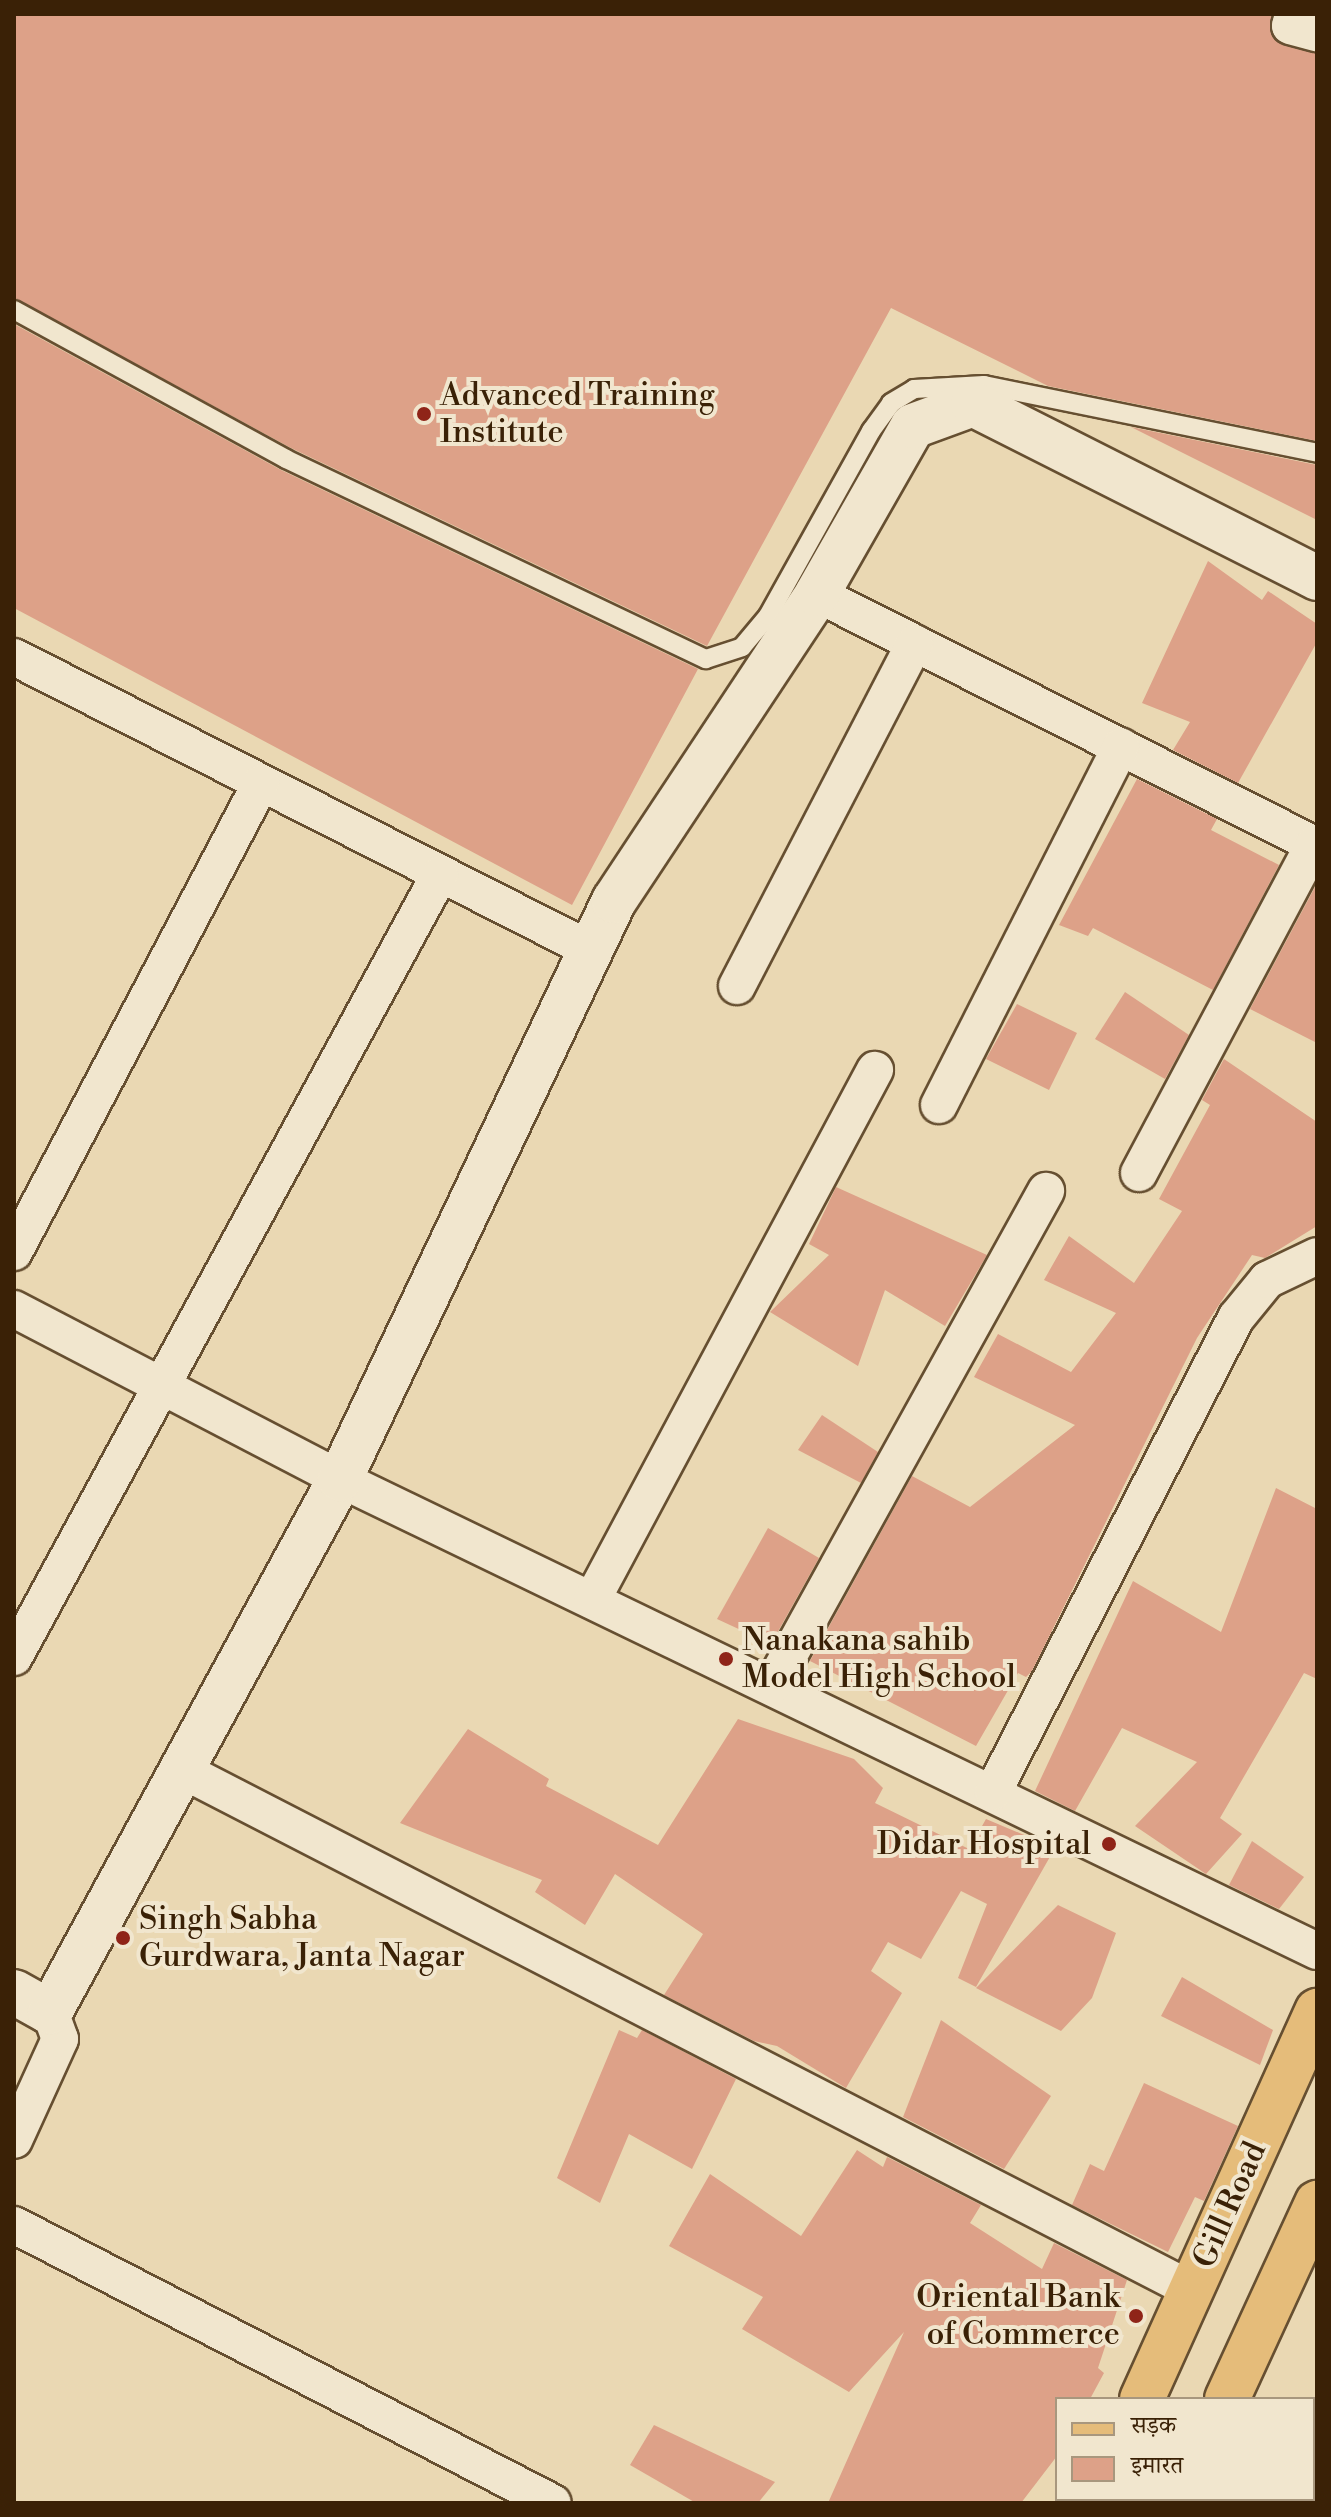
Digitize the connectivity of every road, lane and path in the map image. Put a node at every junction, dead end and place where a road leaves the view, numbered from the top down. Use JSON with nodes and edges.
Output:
{"nodes":[{"id":1,"x":1293,"y":14,"type":"edge"},
{"id":2,"x":1317,"y":33,"type":"edge"},
{"id":3,"x":14,"y":310,"type":"edge"},
{"id":4,"x":1317,"y":453,"type":"edge"},
{"id":5,"x":1317,"y":578,"type":"edge"},
{"id":6,"x":817,"y":594,"type":"junction"},
{"id":7,"x":915,"y":643,"type":"junction"},
{"id":8,"x":14,"y":657,"type":"edge"},
{"id":9,"x":1121,"y":746,"type":"junction"},
{"id":10,"x":261,"y":783,"type":"junction"},
{"id":11,"x":1316,"y":845,"type":"edge"},
{"id":12,"x":440,"y":874,"type":"junction"},
{"id":13,"x":589,"y":949,"type":"junction"},
{"id":14,"x":737,"y":986,"type":"dead end"},
{"id":15,"x":875,"y":1070,"type":"dead end"},
{"id":16,"x":939,"y":1105,"type":"dead end"},
{"id":17,"x":1139,"y":1173,"type":"dead end"},
{"id":18,"x":1046,"y":1191,"type":"dead end"},
{"id":19,"x":14,"y":1252,"type":"edge"},
{"id":20,"x":1317,"y":1256,"type":"edge"},
{"id":21,"x":14,"y":1309,"type":"edge"},
{"id":22,"x":165,"y":1388,"type":"junction"},
{"id":23,"x":340,"y":1479,"type":"junction"},
{"id":24,"x":592,"y":1600,"type":"junction"},
{"id":25,"x":14,"y":1657,"type":"edge"},
{"id":26,"x":772,"y":1686,"type":"junction"},
{"id":27,"x":182,"y":1770,"type":"junction"},
{"id":28,"x":993,"y":1792,"type":"junction"},
{"id":29,"x":1317,"y":1951,"type":"edge"},
{"id":30,"x":32,"y":2002,"type":"edge"},
{"id":31,"x":1317,"y":2011,"type":"edge"},
{"id":32,"x":15,"y":2136,"type":"edge"},
{"id":33,"x":1317,"y":2203,"type":"edge"},
{"id":34,"x":14,"y":2225,"type":"edge"},
{"id":35,"x":1306,"y":2254,"type":"edge"},
{"id":36,"x":1192,"y":2290,"type":"junction"},
{"id":37,"x":1143,"y":2397,"type":"edge"},
{"id":38,"x":1228,"y":2397,"type":"edge"},
{"id":39,"x":553,"y":2503,"type":"edge"}],
"edges":[{"from":1,"to":2,"type":"street"},
{"from":3,"to":4,"type":"lane"},
{"from":5,"to":6,"type":"street"},
{"from":6,"to":7,"type":"street"},
{"from":6,"to":13,"type":"street"},
{"from":7,"to":9,"type":"street"},
{"from":7,"to":14,"type":"street"},
{"from":8,"to":10,"type":"street"},
{"from":9,"to":11,"type":"street"},
{"from":9,"to":16,"type":"street"},
{"from":10,"to":12,"type":"street"},
{"from":10,"to":19,"type":"street"},
{"from":11,"to":17,"type":"street"},
{"from":12,"to":13,"type":"street"},
{"from":12,"to":22,"type":"street"},
{"from":13,"to":23,"type":"street"},
{"from":15,"to":24,"type":"street"},
{"from":18,"to":26,"type":"street"},
{"from":20,"to":28,"type":"street"},
{"from":21,"to":22,"type":"street"},
{"from":22,"to":23,"type":"street"},
{"from":22,"to":25,"type":"street"},
{"from":23,"to":24,"type":"street"},
{"from":23,"to":27,"type":"street"},
{"from":24,"to":26,"type":"street"},
{"from":26,"to":28,"type":"street"},
{"from":27,"to":30,"type":"street"},
{"from":27,"to":36,"type":"street"},
{"from":28,"to":29,"type":"street"},
{"from":30,"to":32,"type":"street"},
{"from":31,"to":36,"type":"main road","name":"Gill Road"},
{"from":33,"to":35,"type":"main road"},
{"from":34,"to":39,"type":"street"},
{"from":35,"to":38,"type":"main road"},
{"from":36,"to":37,"type":"main road","name":"Gill Road"}]}
